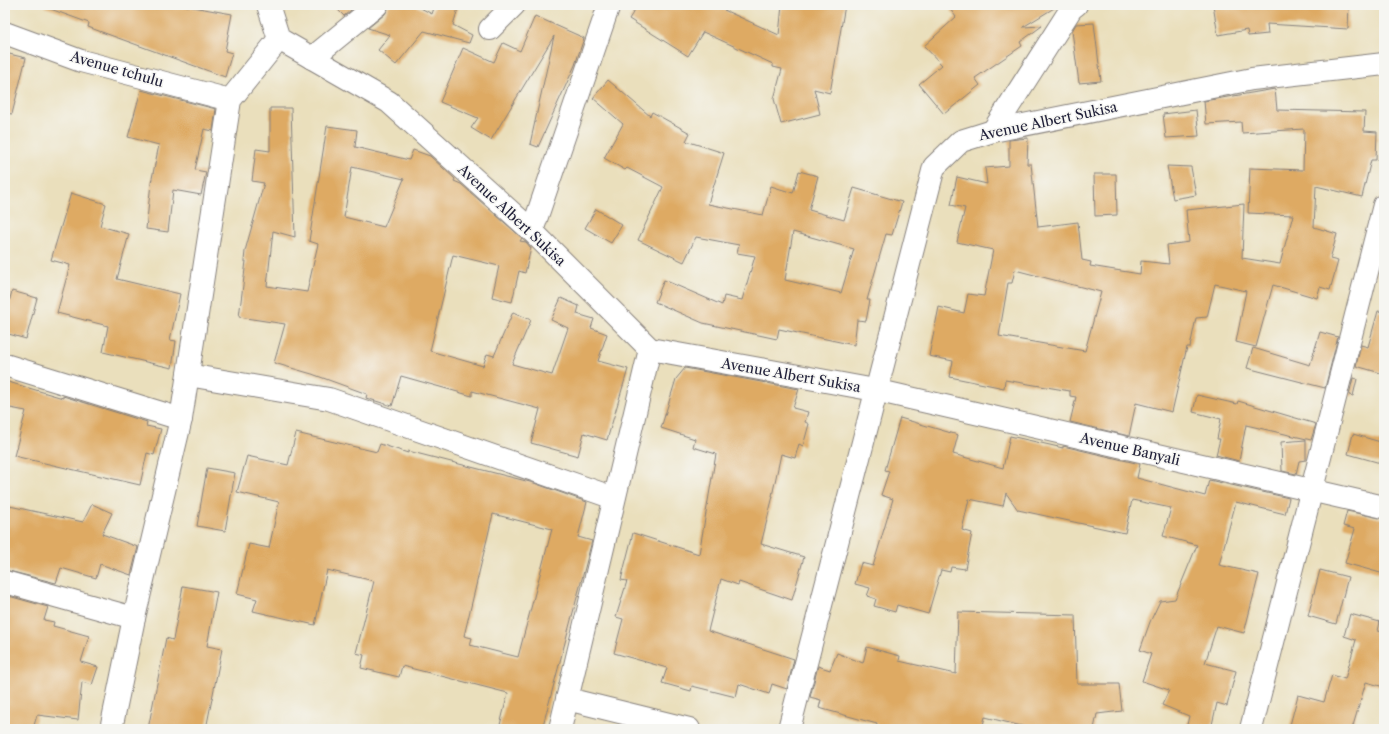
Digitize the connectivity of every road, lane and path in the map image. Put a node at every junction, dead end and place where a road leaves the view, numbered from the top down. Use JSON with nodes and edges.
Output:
{"nodes":[{"id":1,"x":268,"y":5,"type":"edge"},
{"id":2,"x":377,"y":5,"type":"edge"},
{"id":3,"x":514,"y":5,"type":"edge"},
{"id":4,"x":609,"y":5,"type":"edge"},
{"id":5,"x":1072,"y":6,"type":"edge"},
{"id":6,"x":490,"y":29,"type":"dead end"},
{"id":7,"x":6,"y":32,"type":"edge"},
{"id":8,"x":279,"y":39,"type":"junction"},
{"id":9,"x":312,"y":58,"type":"junction"},
{"id":10,"x":1384,"y":64,"type":"edge"},
{"id":11,"x":230,"y":100,"type":"junction"},
{"id":12,"x":993,"y":131,"type":"junction"},
{"id":13,"x":1384,"y":205,"type":"edge"},
{"id":14,"x":532,"y":231,"type":"junction"},
{"id":15,"x":650,"y":349,"type":"junction"},
{"id":16,"x":5,"y":366,"type":"edge"},
{"id":17,"x":188,"y":375,"type":"junction"},
{"id":18,"x":876,"y":390,"type":"junction"},
{"id":19,"x":181,"y":419,"type":"junction"},
{"id":20,"x":1310,"y":491,"type":"junction"},
{"id":21,"x":614,"y":498,"type":"junction"},
{"id":22,"x":1384,"y":507,"type":"edge"},
{"id":23,"x":5,"y":582,"type":"edge"},
{"id":24,"x":134,"y":618,"type":"junction"},
{"id":25,"x":567,"y":699,"type":"junction"},
{"id":26,"x":111,"y":729,"type":"edge"},
{"id":27,"x":560,"y":729,"type":"edge"},
{"id":28,"x":689,"y":729,"type":"edge"},
{"id":29,"x":789,"y":729,"type":"edge"},
{"id":30,"x":1251,"y":729,"type":"edge"}],
"edges":[{"from":1,"to":8,"type":"street"},
{"from":2,"to":9,"type":"street"},
{"from":3,"to":6,"type":"street"},
{"from":4,"to":14,"type":"street"},
{"from":5,"to":12,"type":"street"},
{"from":7,"to":11,"type":"street","name":"Avenue tchulu"},
{"from":8,"to":9,"type":"street","name":"Avenue Albert Sukisa"},
{"from":8,"to":11,"type":"street"},
{"from":9,"to":14,"type":"street","name":"Avenue Albert Sukisa"},
{"from":10,"to":12,"type":"street","name":"Avenue Albert Sukisa"},
{"from":11,"to":17,"type":"street"},
{"from":12,"to":18,"type":"street","name":"Avenue Albert Sukisa"},
{"from":13,"to":20,"type":"street"},
{"from":14,"to":15,"type":"street","name":"Avenue Albert Sukisa"},
{"from":15,"to":18,"type":"street","name":"Avenue Albert Sukisa"},
{"from":15,"to":21,"type":"street"},
{"from":16,"to":19,"type":"street"},
{"from":17,"to":19,"type":"street"},
{"from":17,"to":21,"type":"street"},
{"from":18,"to":20,"type":"street","name":"Avenue Banyali"},
{"from":18,"to":29,"type":"street"},
{"from":19,"to":24,"type":"street"},
{"from":20,"to":22,"type":"street","name":"Avenue Banyali"},
{"from":20,"to":30,"type":"street"},
{"from":21,"to":25,"type":"street"},
{"from":23,"to":24,"type":"street"},
{"from":24,"to":26,"type":"street"},
{"from":25,"to":27,"type":"street"},
{"from":25,"to":28,"type":"street"}]}
